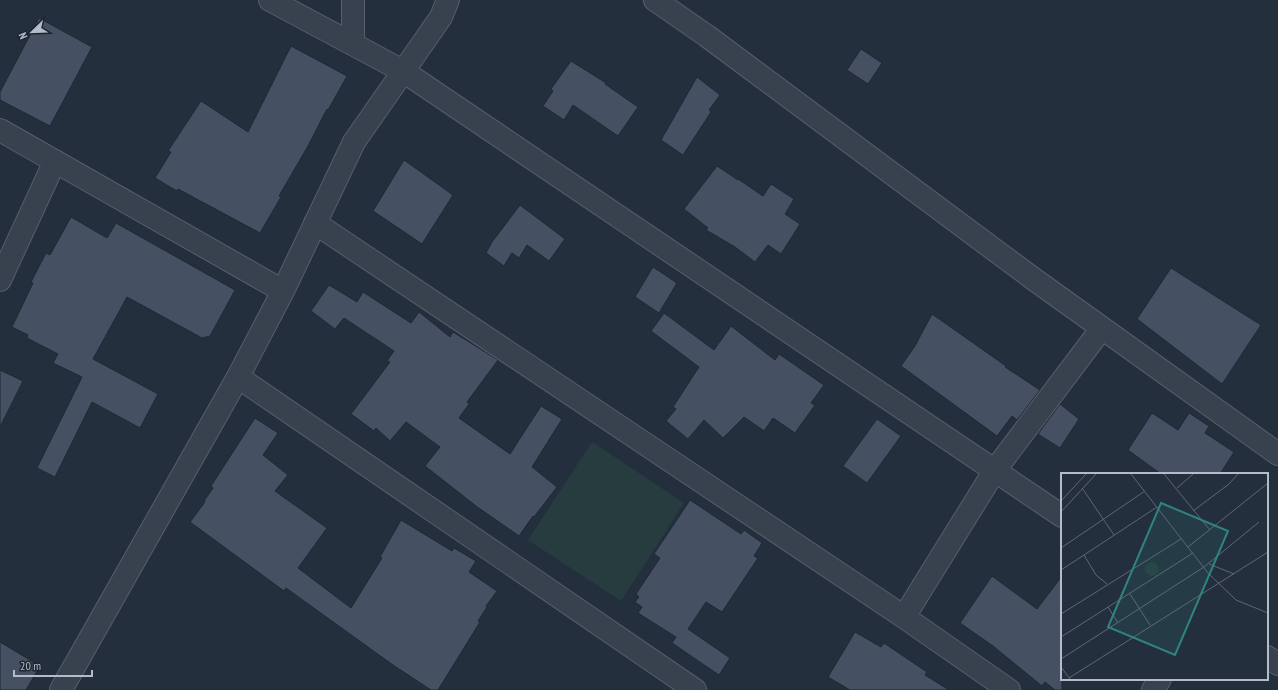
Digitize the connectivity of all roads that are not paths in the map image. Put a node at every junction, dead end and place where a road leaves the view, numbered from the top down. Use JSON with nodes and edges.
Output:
{"nodes":[{"id":1,"x":270,"y":0,"type":"edge"},
{"id":2,"x":352,"y":0,"type":"edge"},
{"id":3,"x":448,"y":0,"type":"edge"},
{"id":4,"x":655,"y":0,"type":"edge"},
{"id":5,"x":353,"y":44,"type":"junction"},
{"id":6,"x":404,"y":71,"type":"junction"},
{"id":7,"x":0,"y":130,"type":"edge"},
{"id":8,"x":55,"y":161,"type":"junction"},
{"id":9,"x":315,"y":223,"type":"junction"},
{"id":10,"x":0,"y":280,"type":"edge"},
{"id":11,"x":284,"y":291,"type":"junction"},
{"id":12,"x":1102,"y":328,"type":"junction"},
{"id":13,"x":238,"y":377,"type":"junction"},
{"id":14,"x":1278,"y":454,"type":"edge"},
{"id":15,"x":995,"y":470,"type":"junction"},
{"id":16,"x":1061,"y":515,"type":"edge"},
{"id":17,"x":904,"y":617,"type":"junction"},
{"id":18,"x":1268,"y":658,"type":"edge"},
{"id":19,"x":1278,"y":664,"type":"edge"},
{"id":20,"x":1159,"y":680,"type":"edge"},
{"id":21,"x":61,"y":690,"type":"edge"},
{"id":22,"x":695,"y":690,"type":"edge"},
{"id":23,"x":1009,"y":690,"type":"edge"},
{"id":24,"x":1153,"y":690,"type":"edge"}],
"edges":[{"from":1,"to":5,"type":"street"},
{"from":2,"to":5,"type":"street"},
{"from":3,"to":6,"type":"street"},
{"from":4,"to":12,"type":"street"},
{"from":5,"to":6,"type":"street"},
{"from":6,"to":9,"type":"street"},
{"from":6,"to":15,"type":"street"},
{"from":7,"to":8,"type":"street"},
{"from":8,"to":10,"type":"street"},
{"from":8,"to":11,"type":"street"},
{"from":9,"to":11,"type":"street"},
{"from":9,"to":17,"type":"street"},
{"from":11,"to":13,"type":"street"},
{"from":12,"to":14,"type":"street"},
{"from":12,"to":15,"type":"street"},
{"from":13,"to":21,"type":"street"},
{"from":13,"to":22,"type":"street"},
{"from":15,"to":16,"type":"street"},
{"from":15,"to":17,"type":"street"},
{"from":17,"to":23,"type":"street"},
{"from":18,"to":19,"type":"street"},
{"from":20,"to":24,"type":"street"}]}
